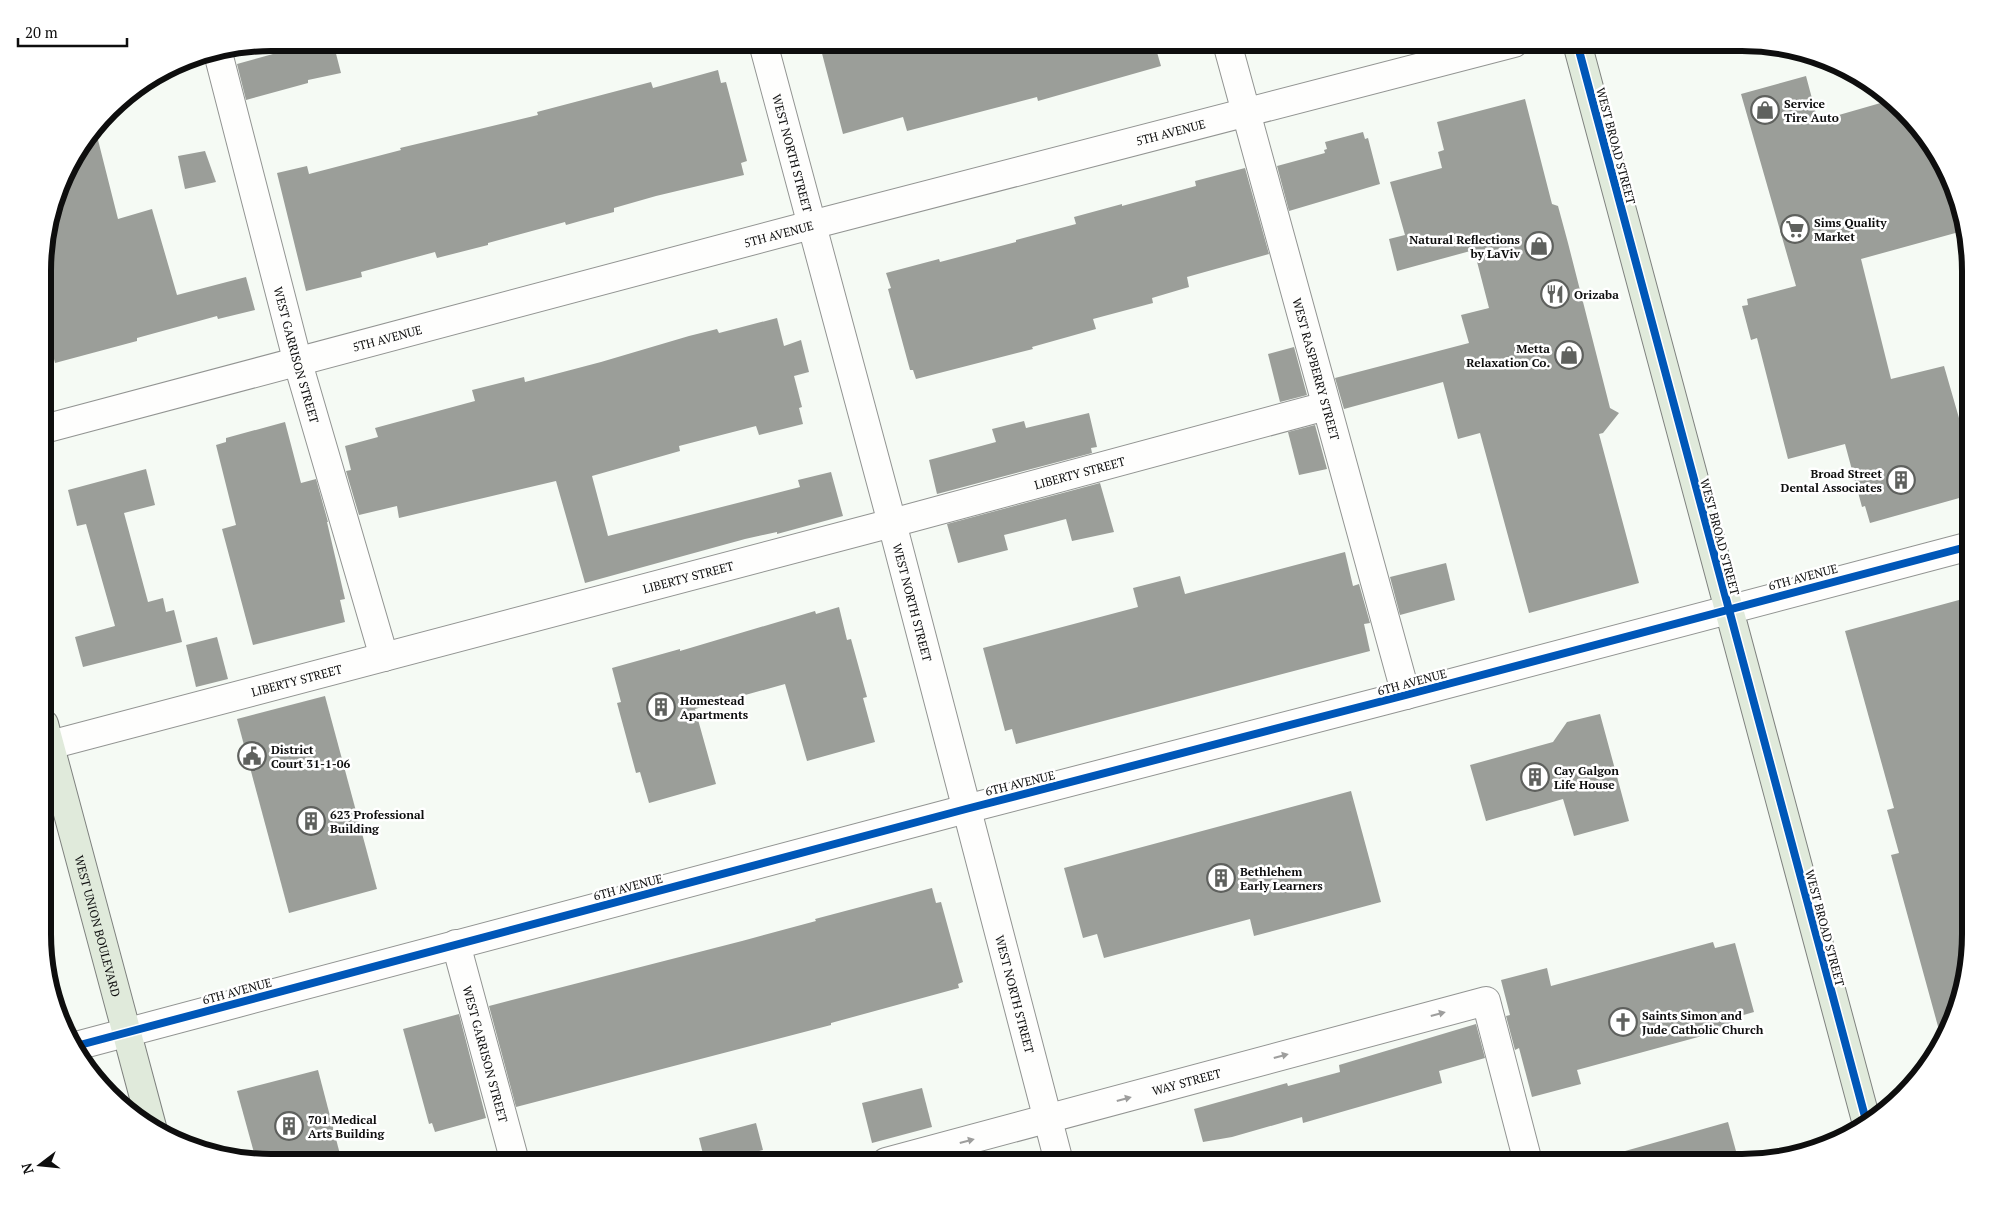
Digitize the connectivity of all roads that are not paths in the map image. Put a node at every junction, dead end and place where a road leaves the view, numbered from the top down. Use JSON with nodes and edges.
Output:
{"nodes":[{"id":1,"x":765,"y":51,"type":"edge"},
{"id":2,"x":1229,"y":51,"type":"edge"},
{"id":3,"x":1480,"y":51,"type":"edge"},
{"id":4,"x":1579,"y":51,"type":"edge"},
{"id":5,"x":219,"y":58,"type":"edge"},
{"id":6,"x":1246,"y":113,"type":"junction"},
{"id":7,"x":811,"y":225,"type":"junction"},
{"id":8,"x":298,"y":363,"type":"junction"},
{"id":9,"x":1326,"y":406,"type":"junction"},
{"id":10,"x":51,"y":427,"type":"edge"},
{"id":11,"x":892,"y":523,"type":"junction"},
{"id":12,"x":1962,"y":548,"type":"edge"},
{"id":13,"x":1728,"y":608,"type":"junction"},
{"id":14,"x":384,"y":656,"type":"junction"},
{"id":15,"x":1406,"y":695,"type":"junction"},
{"id":16,"x":51,"y":733,"type":"edge"},
{"id":17,"x":51,"y":749,"type":"edge"},
{"id":18,"x":966,"y":809,"type":"junction"},
{"id":19,"x":456,"y":944,"type":"junction"},
{"id":20,"x":127,"y":1032,"type":"junction"},
{"id":21,"x":81,"y":1045,"type":"edge"},
{"id":22,"x":1865,"y":1116,"type":"edge"},
{"id":23,"x":149,"y":1117,"type":"edge"},
{"id":24,"x":1048,"y":1120,"type":"junction"},
{"id":25,"x":513,"y":1154,"type":"edge"},
{"id":26,"x":917,"y":1154,"type":"edge"},
{"id":27,"x":1057,"y":1154,"type":"edge"},
{"id":28,"x":1526,"y":1154,"type":"edge"}],
"edges":[{"from":1,"to":7,"type":"street","name":"WEST NORTH STREET"},
{"from":2,"to":6,"type":"street","name":"WEST RASPBERRY STREET"},
{"from":3,"to":6,"type":"street","name":"5TH AVENUE"},
{"from":4,"to":13,"type":"main road","name":"WEST BROAD STREET"},
{"from":5,"to":8,"type":"street","name":"WEST GARRISON STREET"},
{"from":6,"to":7,"type":"street","name":"5TH AVENUE"},
{"from":6,"to":9,"type":"street","name":"WEST RASPBERRY STREET"},
{"from":7,"to":8,"type":"street","name":"5TH AVENUE"},
{"from":7,"to":11,"type":"street","name":"WEST NORTH STREET"},
{"from":8,"to":10,"type":"street","name":"5TH AVENUE"},
{"from":8,"to":14,"type":"street","name":"WEST GARRISON STREET"},
{"from":9,"to":11,"type":"street","name":"LIBERTY STREET"},
{"from":9,"to":15,"type":"street","name":"WEST RASPBERRY STREET"},
{"from":11,"to":14,"type":"street","name":"LIBERTY STREET"},
{"from":11,"to":18,"type":"street","name":"WEST NORTH STREET"},
{"from":12,"to":13,"type":"street","name":"6TH AVENUE"},
{"from":13,"to":15,"type":"street","name":"6TH AVENUE"},
{"from":13,"to":22,"type":"main road","name":"WEST BROAD STREET"},
{"from":14,"to":16,"type":"street","name":"LIBERTY STREET"},
{"from":15,"to":18,"type":"street","name":"6TH AVENUE"},
{"from":17,"to":20,"type":"main road","name":"WEST UNION BOULEVARD"},
{"from":18,"to":19,"type":"street","name":"6TH AVENUE"},
{"from":18,"to":24,"type":"street","name":"WEST NORTH STREET"},
{"from":19,"to":20,"type":"street","name":"6TH AVENUE"},
{"from":19,"to":25,"type":"street","name":"WEST GARRISON STREET"},
{"from":20,"to":21,"type":"street","name":"6TH AVENUE"},
{"from":20,"to":23,"type":"main road","name":"WEST UNION BOULEVARD"},
{"from":26,"to":24,"type":"street","name":"WAY STREET","one_way":true},
{"from":24,"to":27,"type":"street","name":"WEST NORTH STREET"},
{"from":24,"to":28,"type":"street","name":"WAY STREET","one_way":true}]}
